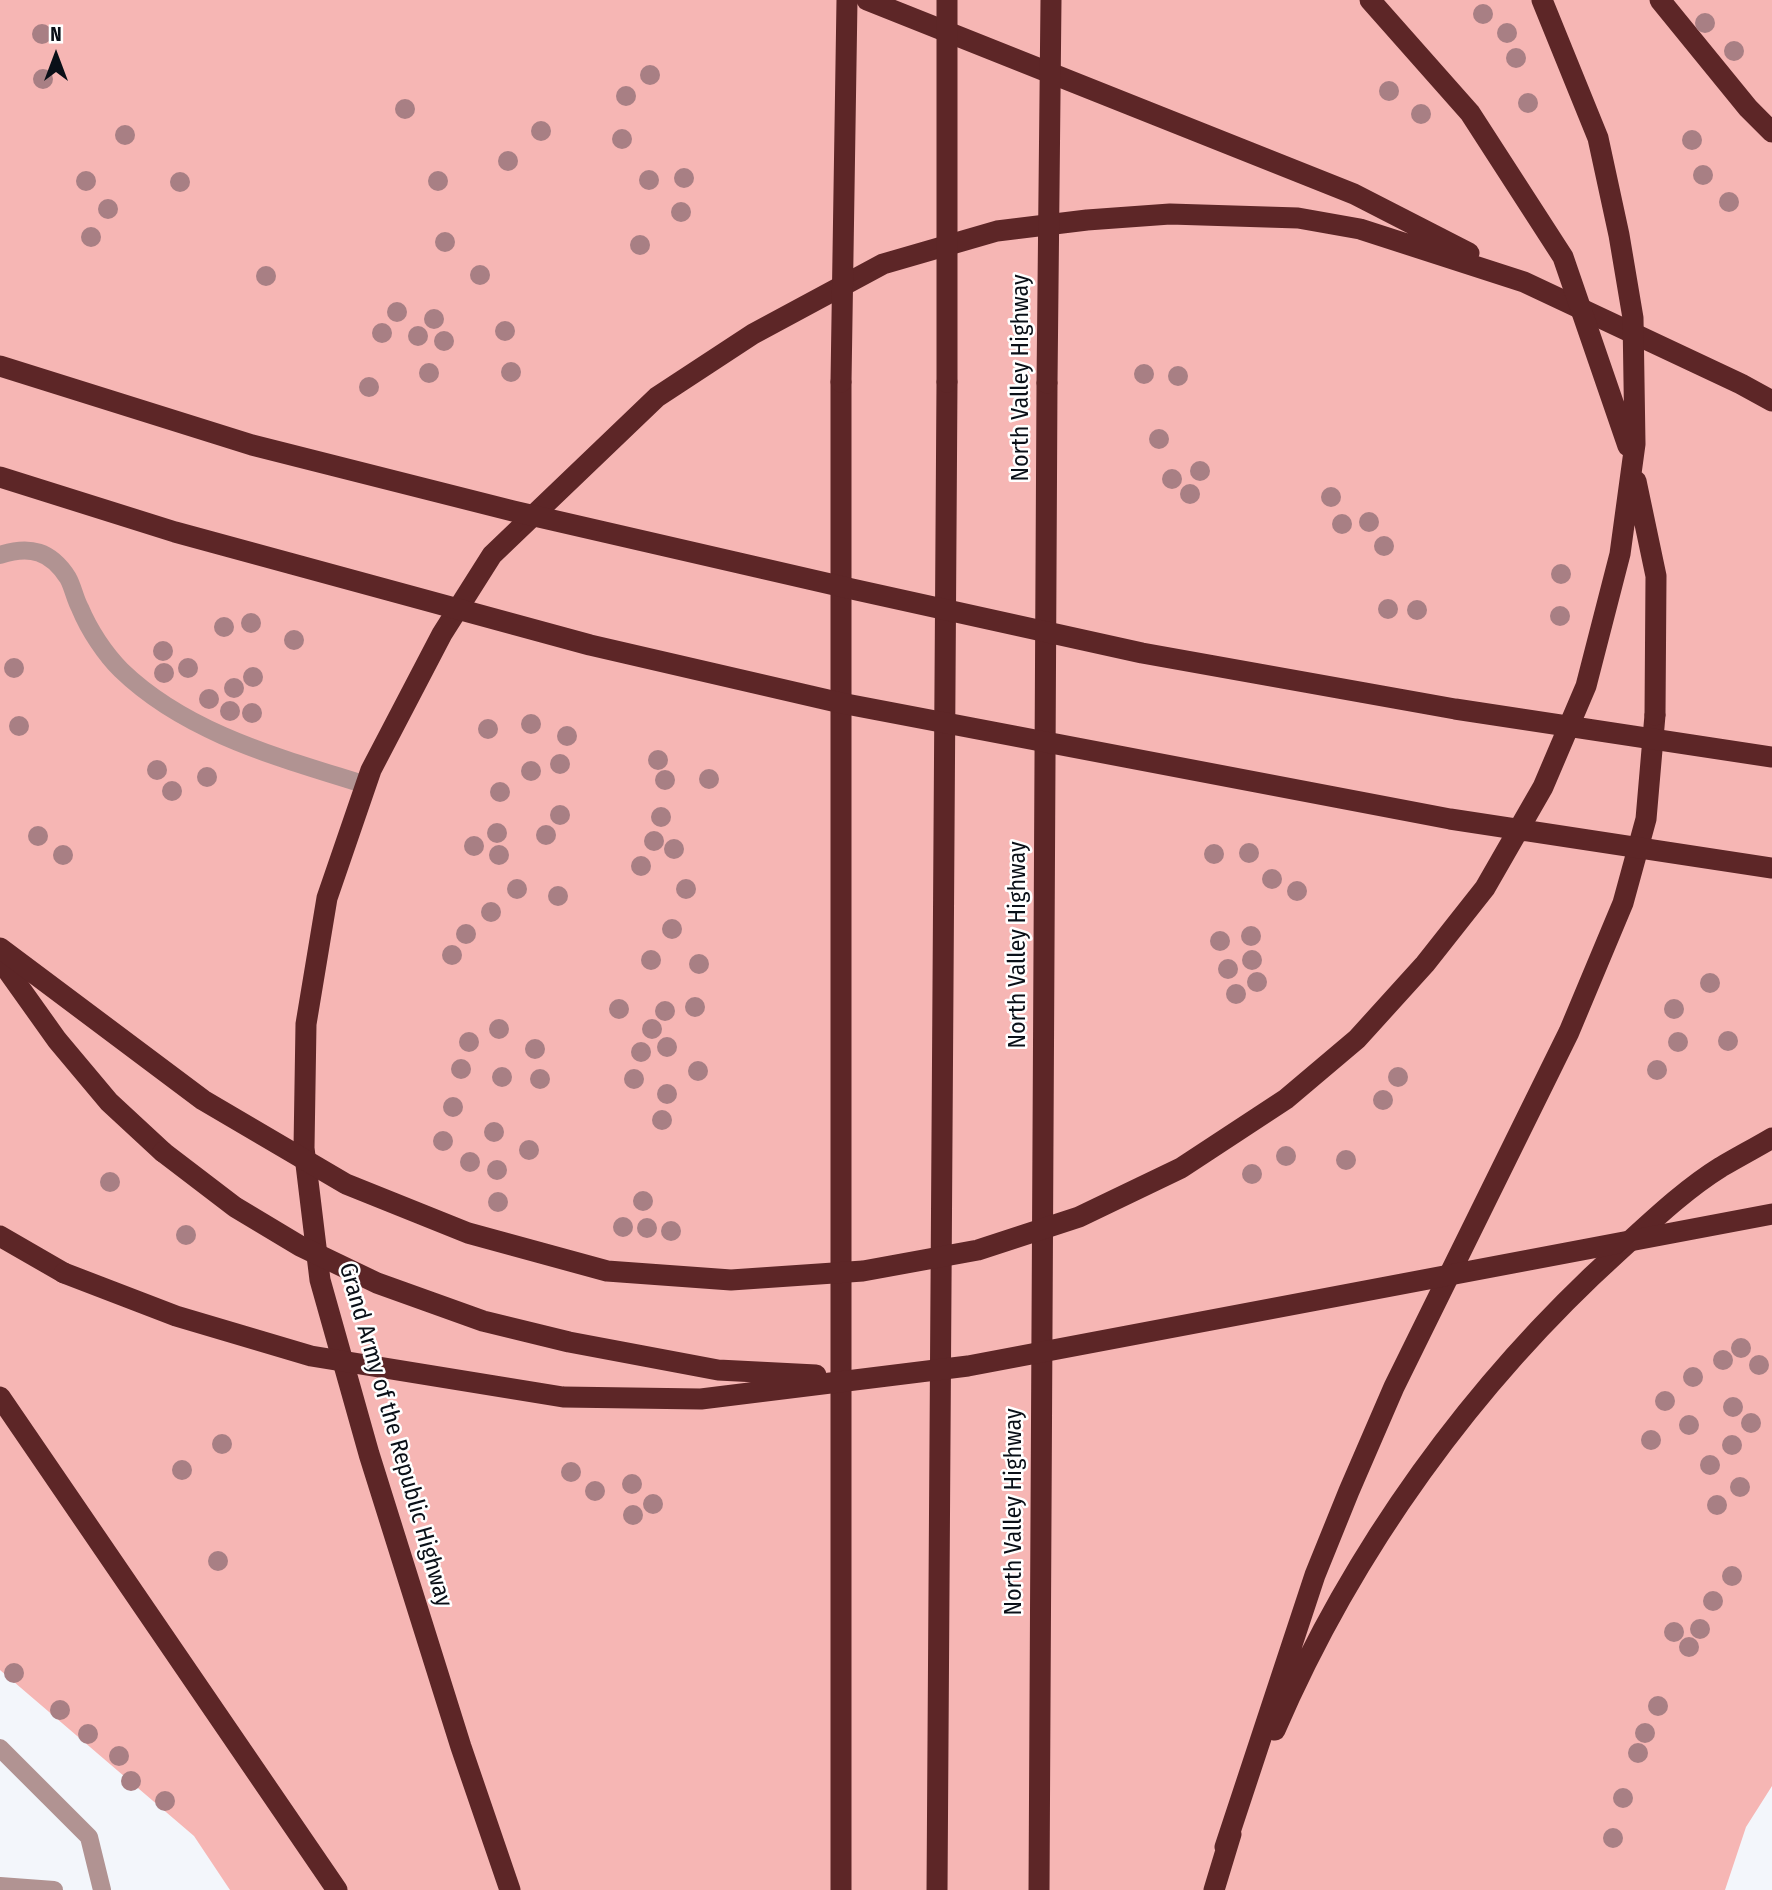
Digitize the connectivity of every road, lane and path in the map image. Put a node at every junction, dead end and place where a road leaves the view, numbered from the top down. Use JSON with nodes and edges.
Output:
{"nodes":[{"id":1,"x":847,"y":0,"type":"edge"},
{"id":2,"x":867,"y":0,"type":"edge"},
{"id":3,"x":947,"y":0,"type":"edge"},
{"id":4,"x":1051,"y":0,"type":"edge"},
{"id":5,"x":1370,"y":0,"type":"edge"},
{"id":6,"x":1542,"y":0,"type":"edge"},
{"id":7,"x":1660,"y":0,"type":"edge"},
{"id":8,"x":1772,"y":132,"type":"edge"},
{"id":9,"x":1524,"y":282,"type":"junction"},
{"id":10,"x":0,"y":366,"type":"edge"},
{"id":11,"x":1772,"y":401,"type":"edge"},
{"id":12,"x":0,"y":477,"type":"edge"},
{"id":13,"x":0,"y":555,"type":"edge"},
{"id":14,"x":1772,"y":757,"type":"edge"},
{"id":15,"x":366,"y":785,"type":"junction"},
{"id":16,"x":1772,"y":868,"type":"edge"},
{"id":17,"x":0,"y":948,"type":"edge"},
{"id":18,"x":0,"y":960,"type":"edge"},
{"id":19,"x":1772,"y":1138,"type":"edge"},
{"id":20,"x":1772,"y":1214,"type":"edge"},
{"id":21,"x":0,"y":1236,"type":"edge"},
{"id":22,"x":968,"y":1366,"type":"junction"},
{"id":23,"x":0,"y":1396,"type":"edge"},
{"id":24,"x":0,"y":1748,"type":"edge"},
{"id":25,"x":1225,"y":1847,"type":"junction"},
{"id":26,"x":0,"y":1886,"type":"edge"},
{"id":27,"x":54,"y":1890,"type":"edge"},
{"id":28,"x":102,"y":1890,"type":"edge"},
{"id":29,"x":337,"y":1890,"type":"edge"},
{"id":30,"x":510,"y":1890,"type":"edge"},
{"id":31,"x":841,"y":1890,"type":"edge"},
{"id":32,"x":937,"y":1890,"type":"edge"},
{"id":33,"x":1039,"y":1890,"type":"edge"},
{"id":34,"x":1214,"y":1890,"type":"edge"}],
"edges":[{"from":1,"to":31,"type":"highway","bridge":true},
{"from":2,"to":9,"type":"highway"},
{"from":3,"to":32,"type":"highway","bridge":true},
{"from":4,"to":33,"type":"highway","name":"North Valley Highway","bridge":true},
{"from":5,"to":25,"type":"highway","bridge":true},
{"from":6,"to":17,"type":"highway","bridge":true},
{"from":7,"to":8,"type":"highway"},
{"from":9,"to":11,"type":"highway","name":"Grand Army of the Republic Highway"},
{"from":9,"to":15,"type":"highway","name":"Grand Army of the Republic Highway"},
{"from":10,"to":14,"type":"highway","bridge":true},
{"from":12,"to":16,"type":"highway","bridge":true},
{"from":13,"to":15,"type":"street"},
{"from":15,"to":30,"type":"highway","name":"Grand Army of the Republic Highway"},
{"from":18,"to":22,"type":"highway","bridge":true},
{"from":19,"to":25,"type":"highway"},
{"from":20,"to":22,"type":"highway","bridge":true},
{"from":21,"to":22,"type":"highway","bridge":true},
{"from":23,"to":29,"type":"highway"},
{"from":24,"to":28,"type":"street"},
{"from":25,"to":34,"type":"highway"},
{"from":26,"to":27,"type":"street"}]}
